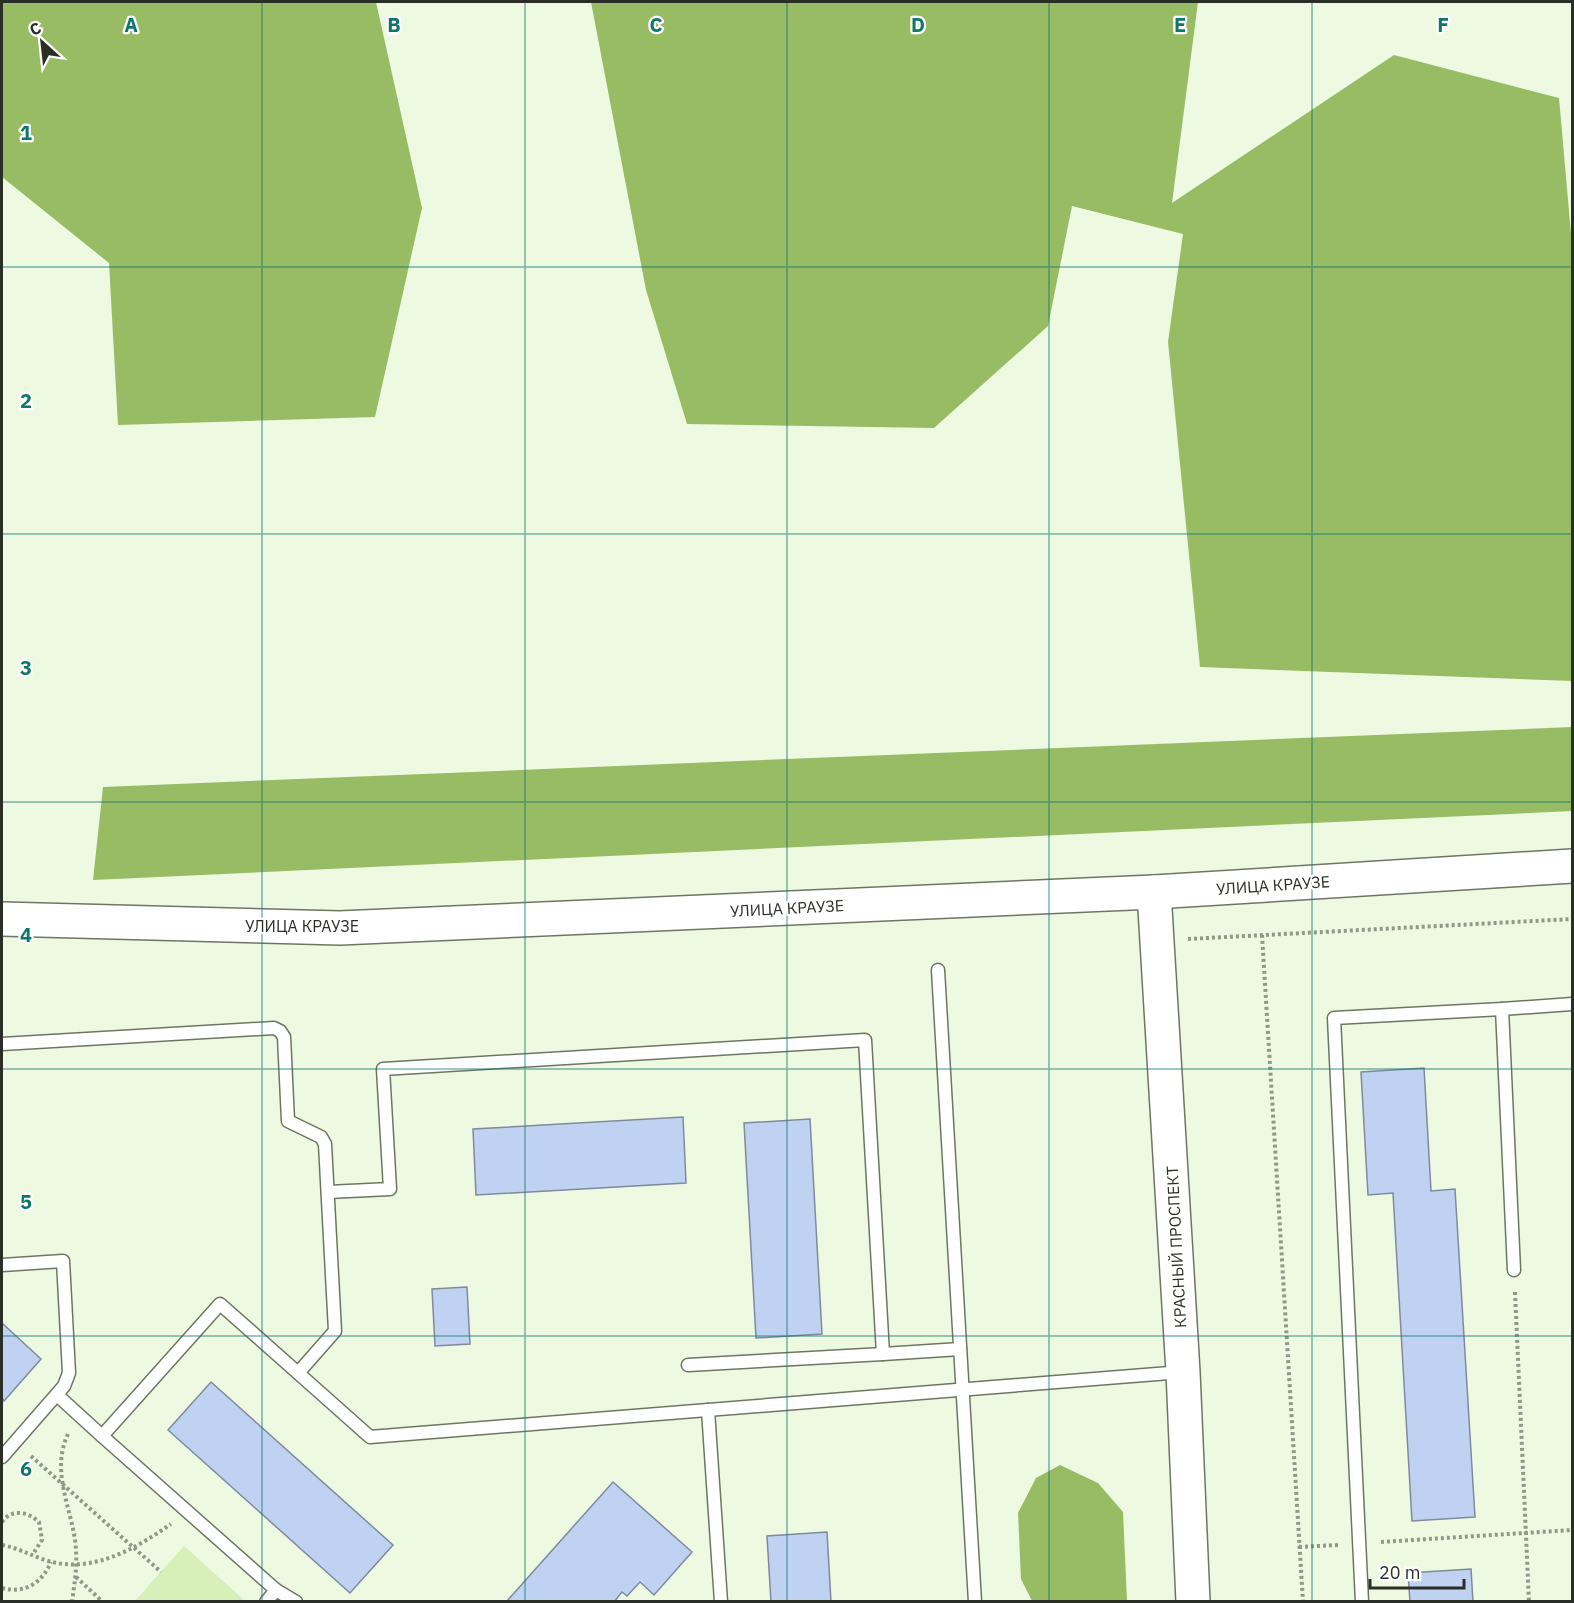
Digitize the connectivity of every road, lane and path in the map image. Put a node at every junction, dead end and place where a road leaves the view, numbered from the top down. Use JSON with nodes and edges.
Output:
{"nodes":[{"id":1,"x":1572,"y":866,"type":"edge"},
{"id":2,"x":1155,"y":892,"type":"junction"},
{"id":3,"x":2,"y":919,"type":"edge"},
{"id":4,"x":1572,"y":919,"type":"edge"},
{"id":5,"x":1262,"y":935,"type":"junction"},
{"id":6,"x":1158,"y":940,"type":"junction"},
{"id":7,"x":938,"y":970,"type":"dead end"},
{"id":8,"x":1572,"y":1004,"type":"edge"},
{"id":9,"x":1502,"y":1010,"type":"junction"},
{"id":10,"x":2,"y":1044,"type":"edge"},
{"id":11,"x":328,"y":1192,"type":"junction"},
{"id":12,"x":2,"y":1265,"type":"edge"},
{"id":13,"x":1514,"y":1270,"type":"joint"},
{"id":14,"x":960,"y":1349,"type":"junction"},
{"id":15,"x":883,"y":1354,"type":"junction"},
{"id":16,"x":688,"y":1365,"type":"dead end"},
{"id":17,"x":1184,"y":1372,"type":"junction"},
{"id":18,"x":298,"y":1373,"type":"junction"},
{"id":19,"x":963,"y":1390,"type":"junction"},
{"id":20,"x":57,"y":1395,"type":"junction"},
{"id":21,"x":708,"y":1410,"type":"junction"},
{"id":22,"x":78,"y":1415,"type":"junction"},
{"id":23,"x":102,"y":1436,"type":"junction"},
{"id":24,"x":15,"y":1441,"type":"junction"},
{"id":25,"x":2,"y":1456,"type":"edge"},
{"id":26,"x":62,"y":1483,"type":"junction"},
{"id":27,"x":187,"y":1511,"type":"junction"},
{"id":28,"x":2,"y":1522,"type":"edge"},
{"id":29,"x":1572,"y":1530,"type":"edge"},
{"id":30,"x":1526,"y":1533,"type":"junction"},
{"id":31,"x":1359,"y":1543,"type":"junction"},
{"id":32,"x":2,"y":1545,"type":"edge"},
{"id":33,"x":1299,"y":1547,"type":"junction"},
{"id":34,"x":134,"y":1548,"type":"junction"},
{"id":35,"x":33,"y":1554,"type":"junction"},
{"id":36,"x":51,"y":1562,"type":"junction"},
{"id":37,"x":77,"y":1563,"type":"junction"},
{"id":38,"x":161,"y":1572,"type":"dead end"},
{"id":39,"x":75,"y":1576,"type":"junction"},
{"id":40,"x":2,"y":1588,"type":"edge"},
{"id":41,"x":276,"y":1590,"type":"junction"},
{"id":42,"x":72,"y":1602,"type":"edge"},
{"id":43,"x":103,"y":1602,"type":"edge"},
{"id":44,"x":266,"y":1602,"type":"edge"},
{"id":45,"x":296,"y":1602,"type":"edge"},
{"id":46,"x":721,"y":1602,"type":"edge"},
{"id":47,"x":975,"y":1602,"type":"edge"},
{"id":48,"x":1193,"y":1602,"type":"edge"},
{"id":49,"x":1303,"y":1602,"type":"edge"},
{"id":50,"x":1362,"y":1602,"type":"edge"},
{"id":51,"x":1529,"y":1602,"type":"edge"}],
"edges":[{"from":1,"to":2,"type":"main road","name":"УЛИЦА КРАУЗЕ"},
{"from":2,"to":3,"type":"main road","name":"УЛИЦА КРАУЗЕ"},
{"from":2,"to":6,"type":"main road","name":"КРАСНЫЙ ПРОСПЕКТ"},
{"from":4,"to":5,"type":"path"},
{"from":5,"to":6,"type":"path"},
{"from":5,"to":33,"type":"path"},
{"from":6,"to":17,"type":"main road","name":"КРАСНЫЙ ПРОСПЕКТ"},
{"from":7,"to":14,"type":"lane"},
{"from":8,"to":9,"type":"lane"},
{"from":9,"to":13,"type":"lane"},
{"from":9,"to":31,"type":"lane"},
{"from":10,"to":11,"type":"lane"},
{"from":11,"to":15,"type":"lane"},
{"from":11,"to":18,"type":"lane"},
{"from":12,"to":20,"type":"lane"},
{"from":13,"to":30,"type":"path"},
{"from":14,"to":15,"type":"lane"},
{"from":14,"to":19,"type":"lane"},
{"from":15,"to":16,"type":"lane"},
{"from":17,"to":19,"type":"lane"},
{"from":17,"to":48,"type":"main road","name":"КРАСНЫЙ ПРОСПЕКТ"},
{"from":18,"to":21,"type":"lane"},
{"from":18,"to":23,"type":"lane"},
{"from":19,"to":21,"type":"lane"},
{"from":19,"to":47,"type":"lane"},
{"from":20,"to":22,"type":"lane"},
{"from":20,"to":24,"type":"lane"},
{"from":21,"to":46,"type":"lane"},
{"from":22,"to":23,"type":"lane"},
{"from":22,"to":26,"type":"path"},
{"from":23,"to":27,"type":"lane"},
{"from":24,"to":25,"type":"lane"},
{"from":24,"to":26,"type":"path"},
{"from":26,"to":34,"type":"path"},
{"from":26,"to":37,"type":"path"},
{"from":27,"to":34,"type":"path"},
{"from":27,"to":41,"type":"lane"},
{"from":28,"to":35,"type":"path"},
{"from":29,"to":30,"type":"path"},
{"from":30,"to":31,"type":"path"},
{"from":30,"to":51,"type":"path"},
{"from":31,"to":33,"type":"path"},
{"from":31,"to":50,"type":"lane"},
{"from":32,"to":35,"type":"path"},
{"from":33,"to":49,"type":"path"},
{"from":34,"to":37,"type":"path"},
{"from":34,"to":38,"type":"path"},
{"from":35,"to":36,"type":"path"},
{"from":36,"to":37,"type":"path"},
{"from":36,"to":40,"type":"path"},
{"from":37,"to":39,"type":"path"},
{"from":39,"to":42,"type":"path"},
{"from":39,"to":43,"type":"path"},
{"from":41,"to":44,"type":"lane"},
{"from":41,"to":45,"type":"lane"}]}
